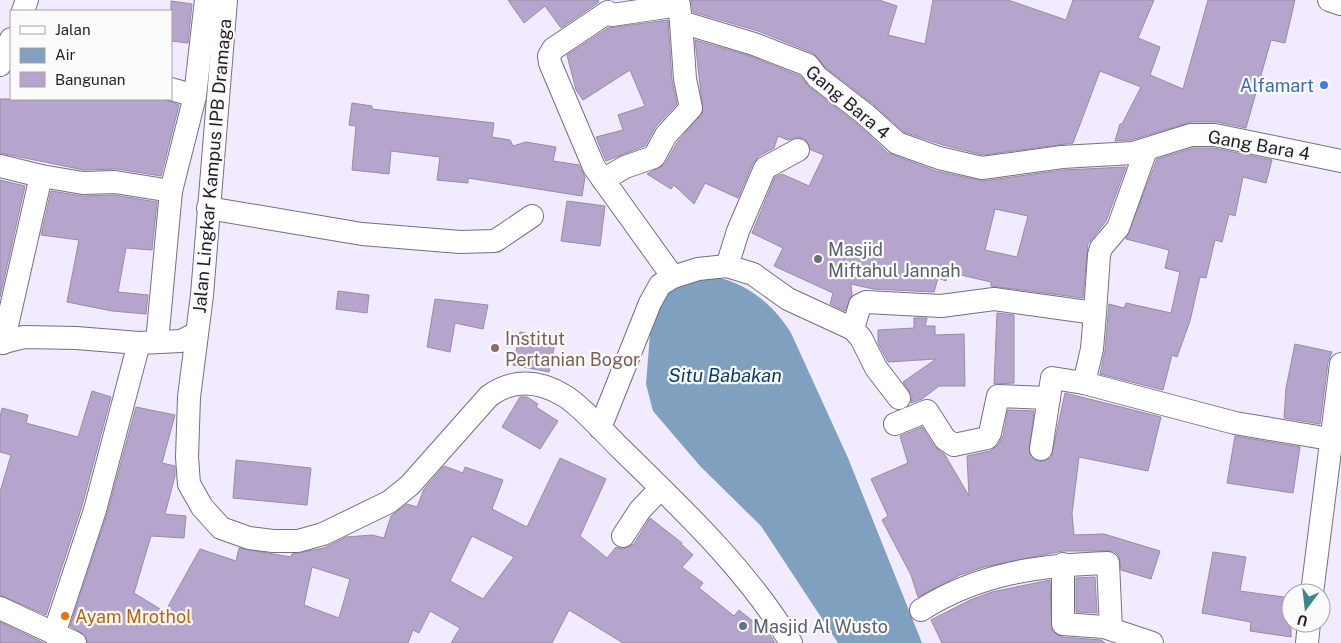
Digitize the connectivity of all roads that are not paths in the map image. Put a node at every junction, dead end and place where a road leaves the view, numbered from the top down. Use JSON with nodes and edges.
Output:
{"nodes":[{"id":1,"x":206,"y":0,"type":"edge"},
{"id":2,"x":226,"y":0,"type":"edge"},
{"id":3,"x":1329,"y":0,"type":"edge"},
{"id":4,"x":1341,"y":4,"type":"edge"},
{"id":5,"x":680,"y":9,"type":"edge"},
{"id":6,"x":172,"y":89,"type":"edge"},
{"id":7,"x":195,"y":96,"type":"junction"},
{"id":8,"x":798,"y":150,"type":"dead end"},
{"id":9,"x":1146,"y":150,"type":"junction"},
{"id":10,"x":1341,"y":161,"type":"edge"},
{"id":11,"x":0,"y":166,"type":"edge"},
{"id":12,"x":41,"y":176,"type":"junction"},
{"id":13,"x":603,"y":180,"type":"junction"},
{"id":14,"x":171,"y":191,"type":"junction"},
{"id":15,"x":208,"y":208,"type":"junction"},
{"id":16,"x":532,"y":216,"type":"dead end"},
{"id":17,"x":727,"y":266,"type":"junction"},
{"id":18,"x":673,"y":277,"type":"junction"},
{"id":19,"x":1095,"y":313,"type":"junction"},
{"id":20,"x":853,"y":329,"type":"junction"},
{"id":21,"x":197,"y":333,"type":"junction"},
{"id":22,"x":148,"y":342,"type":"junction"},
{"id":23,"x":2,"y":343,"type":"edge"},
{"id":24,"x":1341,"y":364,"type":"edge"},
{"id":25,"x":1084,"y":383,"type":"junction"},
{"id":26,"x":898,"y":398,"type":"dead end"},
{"id":27,"x":1049,"y":398,"type":"junction"},
{"id":28,"x":895,"y":424,"type":"dead end"},
{"id":29,"x":600,"y":428,"type":"junction"},
{"id":30,"x":1330,"y":439,"type":"junction"},
{"id":31,"x":1041,"y":449,"type":"dead end"},
{"id":32,"x":660,"y":489,"type":"junction"},
{"id":33,"x":623,"y":536,"type":"dead end"},
{"id":34,"x":1063,"y":564,"type":"junction"},
{"id":35,"x":1313,"y":583,"type":"edge"},
{"id":36,"x":0,"y":608,"type":"edge"},
{"id":37,"x":921,"y":610,"type":"dead end"},
{"id":38,"x":1111,"y":629,"type":"junction"},
{"id":39,"x":54,"y":634,"type":"junction"},
{"id":40,"x":75,"y":643,"type":"edge"},
{"id":41,"x":791,"y":643,"type":"edge"},
{"id":42,"x":1152,"y":643,"type":"edge"}],
"edges":[{"from":1,"to":7,"type":"street"},
{"from":2,"to":15,"type":"street","name":"Jalan Lingkar Kampus IPB Dramaga"},
{"from":3,"to":4,"type":"street"},
{"from":5,"to":9,"type":"street","name":"Gang Bara 4"},
{"from":5,"to":13,"type":"street"},
{"from":5,"to":13,"type":"street","name":"Gang Bara 4"},
{"from":6,"to":7,"type":"street"},
{"from":7,"to":14,"type":"street"},
{"from":8,"to":17,"type":"street"},
{"from":9,"to":10,"type":"street","name":"Gang Bara 4"},
{"from":9,"to":19,"type":"street"},
{"from":11,"to":12,"type":"street"},
{"from":12,"to":14,"type":"street"},
{"from":12,"to":23,"type":"street"},
{"from":13,"to":18,"type":"street","name":"Gang Bara 4"},
{"from":14,"to":22,"type":"street"},
{"from":15,"to":16,"type":"street"},
{"from":15,"to":21,"type":"street","name":"Jalan Lingkar Kampus IPB Dramaga"},
{"from":17,"to":18,"type":"street"},
{"from":17,"to":20,"type":"street"},
{"from":18,"to":29,"type":"street"},
{"from":19,"to":20,"type":"street"},
{"from":19,"to":25,"type":"street"},
{"from":20,"to":26,"type":"street"},
{"from":21,"to":22,"type":"street"},
{"from":21,"to":29,"type":"street","name":"Jalan Lingkar Kampus IPB Dramaga"},
{"from":22,"to":23,"type":"street"},
{"from":22,"to":39,"type":"street"},
{"from":24,"to":30,"type":"street"},
{"from":25,"to":27,"type":"street"},
{"from":25,"to":30,"type":"street"},
{"from":27,"to":28,"type":"street"},
{"from":27,"to":31,"type":"street"},
{"from":29,"to":32,"type":"street","name":"Jalan Lingkar Kampus IPB Dramaga"},
{"from":30,"to":35,"type":"street"},
{"from":32,"to":33,"type":"street"},
{"from":32,"to":41,"type":"street","name":"Jalan Lingkar Kampus IPB Dramaga"},
{"from":34,"to":37,"type":"street"},
{"from":34,"to":38,"type":"street"},
{"from":34,"to":38,"type":"street"},
{"from":36,"to":39,"type":"street"},
{"from":38,"to":42,"type":"street"},
{"from":39,"to":40,"type":"street"}]}
